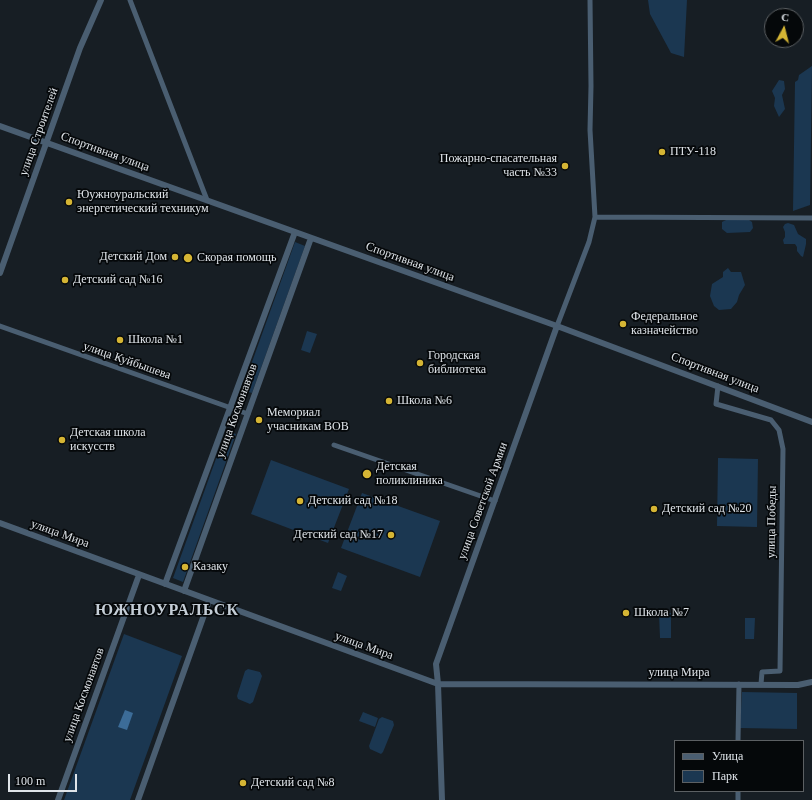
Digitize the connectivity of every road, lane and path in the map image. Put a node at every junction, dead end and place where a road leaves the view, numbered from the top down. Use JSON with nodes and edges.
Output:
{"nodes":[{"id":1,"x":101,"y":0,"type":"edge"},
{"id":2,"x":130,"y":0,"type":"edge"},
{"id":3,"x":590,"y":0,"type":"edge"},
{"id":4,"x":0,"y":126,"type":"edge"},
{"id":5,"x":47,"y":143,"type":"junction"},
{"id":6,"x":207,"y":200,"type":"junction"},
{"id":7,"x":595,"y":217,"type":"junction"},
{"id":8,"x":812,"y":218,"type":"edge"},
{"id":9,"x":295,"y":232,"type":"junction"},
{"id":10,"x":311,"y":238,"type":"junction"},
{"id":11,"x":0,"y":273,"type":"edge"},
{"id":12,"x":0,"y":326,"type":"edge"},
{"id":13,"x":557,"y":326,"type":"junction"},
{"id":14,"x":718,"y":386,"type":"junction"},
{"id":15,"x":231,"y":408,"type":"junction"},
{"id":16,"x":248,"y":414,"type":"junction"},
{"id":17,"x":812,"y":422,"type":"edge"},
{"id":18,"x":334,"y":445,"type":"dead end"},
{"id":19,"x":495,"y":501,"type":"junction"},
{"id":20,"x":0,"y":524,"type":"edge"},
{"id":21,"x":139,"y":575,"type":"junction"},
{"id":22,"x":165,"y":584,"type":"junction"},
{"id":23,"x":184,"y":591,"type":"junction"},
{"id":24,"x":209,"y":601,"type":"junction"},
{"id":25,"x":812,"y":682,"type":"edge"},
{"id":26,"x":438,"y":684,"type":"junction"},
{"id":27,"x":739,"y":684,"type":"junction"},
{"id":28,"x":761,"y":684,"type":"junction"},
{"id":29,"x":738,"y":740,"type":"edge"},
{"id":30,"x":58,"y":800,"type":"edge"},
{"id":31,"x":138,"y":800,"type":"edge"},
{"id":32,"x":442,"y":800,"type":"edge"}],
"edges":[{"from":1,"to":5,"type":"street","name":"улица Строителей"},
{"from":2,"to":6,"type":"street"},
{"from":3,"to":7,"type":"street","name":"улица Советской Армии"},
{"from":4,"to":5,"type":"street","name":"Спортивная улица"},
{"from":5,"to":6,"type":"street","name":"Спортивная улица"},
{"from":5,"to":11,"type":"street","name":"улица Строителей"},
{"from":6,"to":9,"type":"street","name":"Спортивная улица"},
{"from":7,"to":8,"type":"street"},
{"from":7,"to":13,"type":"street","name":"улица Советской Армии"},
{"from":9,"to":10,"type":"street","name":"Спортивная улица"},
{"from":9,"to":15,"type":"street","name":"улица Космонавтов"},
{"from":10,"to":13,"type":"street","name":"Спортивная улица"},
{"from":10,"to":16,"type":"street","name":"улица Космонавтов"},
{"from":12,"to":15,"type":"street","name":"улица Куйбышева"},
{"from":13,"to":14,"type":"street","name":"Спортивная улица"},
{"from":13,"to":19,"type":"street","name":"улица Советской Армии"},
{"from":14,"to":17,"type":"street","name":"Спортивная улица"},
{"from":14,"to":28,"type":"street","name":"улица Победы"},
{"from":15,"to":16,"type":"street","name":"улица Куйбышева"},
{"from":15,"to":22,"type":"street","name":"улица Космонавтов"},
{"from":16,"to":23,"type":"street","name":"улица Космонавтов"},
{"from":18,"to":19,"type":"street"},
{"from":19,"to":26,"type":"street","name":"улица Советской Армии"},
{"from":20,"to":21,"type":"street","name":"улица Мира"},
{"from":21,"to":22,"type":"street","name":"улица Мира"},
{"from":21,"to":30,"type":"street","name":"улица Космонавтов"},
{"from":22,"to":23,"type":"street","name":"улица Мира"},
{"from":23,"to":24,"type":"street","name":"улица Мира"},
{"from":24,"to":26,"type":"street","name":"улица Мира"},
{"from":24,"to":31,"type":"street"},
{"from":25,"to":28,"type":"street","name":"улица Мира"},
{"from":26,"to":27,"type":"street","name":"улица Мира"},
{"from":26,"to":32,"type":"street","name":"улица Советской Армии"},
{"from":27,"to":28,"type":"street","name":"улица Мира"},
{"from":27,"to":29,"type":"street"}]}
